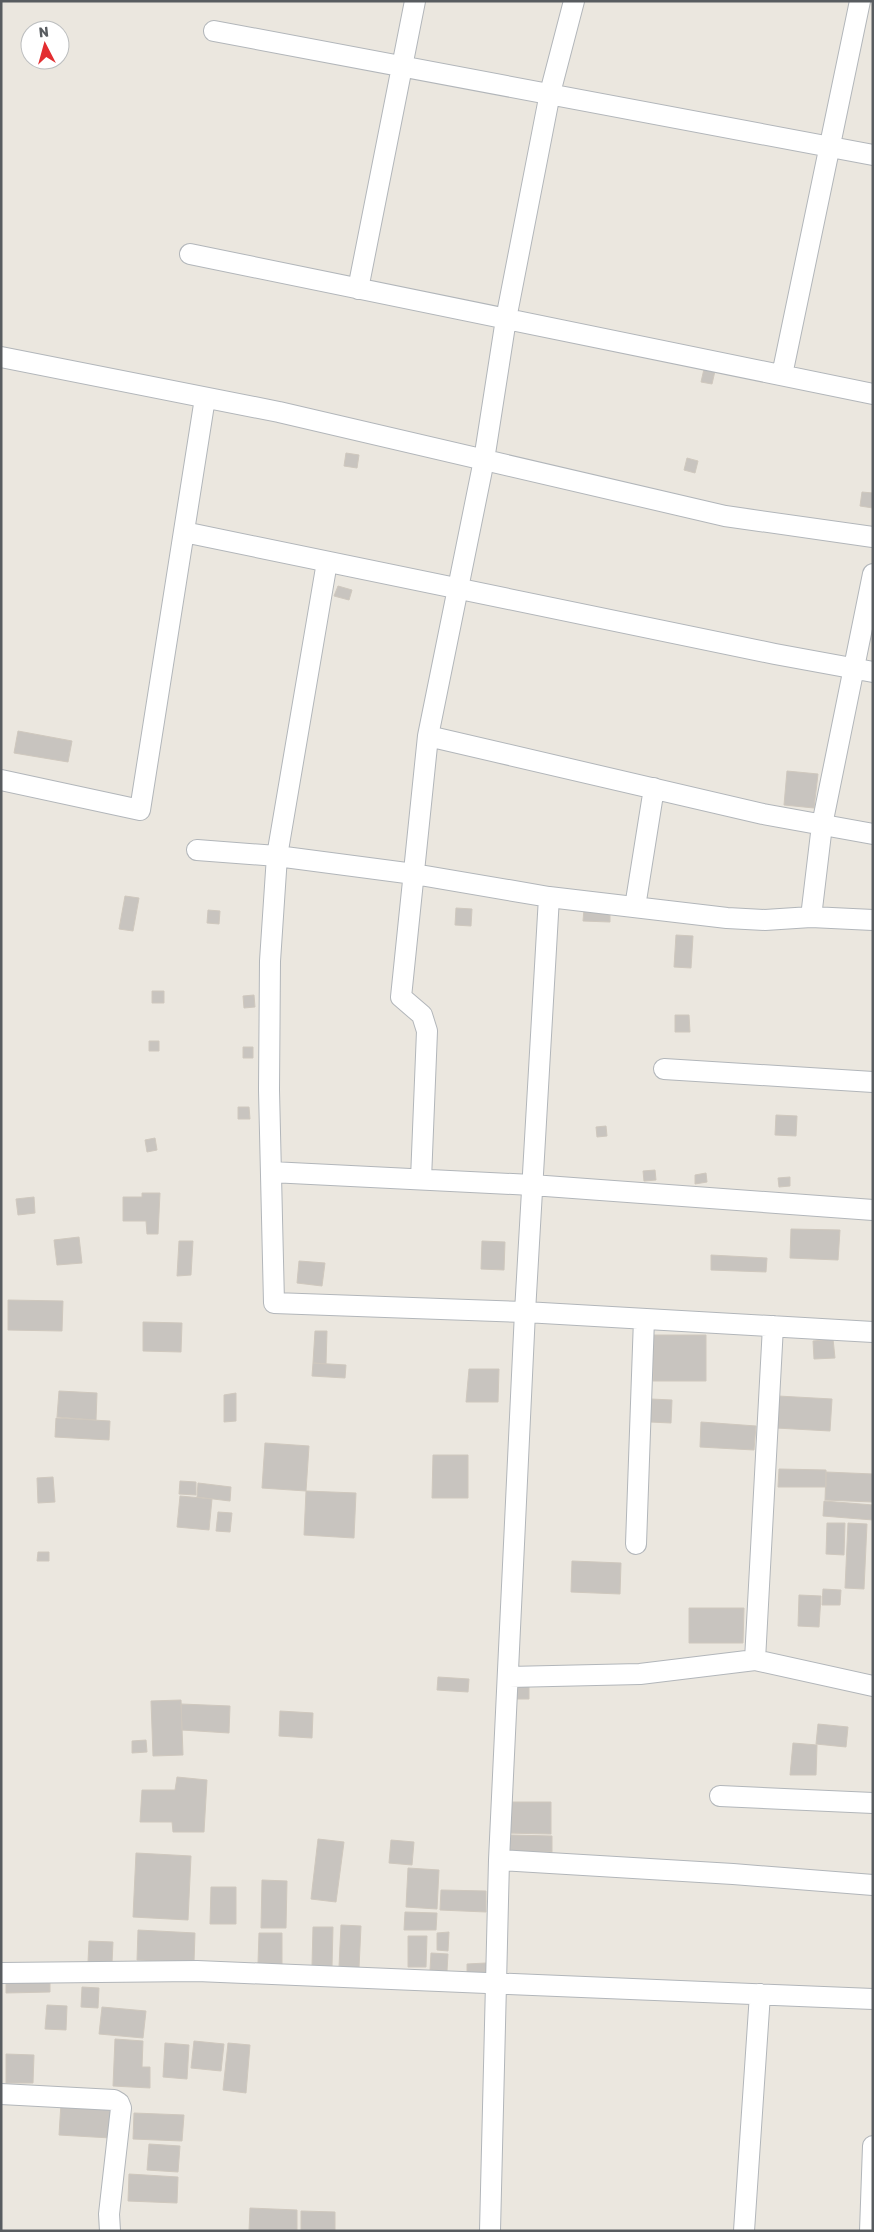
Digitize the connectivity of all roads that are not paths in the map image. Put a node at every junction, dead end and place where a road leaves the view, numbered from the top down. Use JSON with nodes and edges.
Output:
{"nodes":[{"id":1,"x":416,"y":1,"type":"edge"},
{"id":2,"x":574,"y":1,"type":"edge"},
{"id":3,"x":860,"y":1,"type":"edge"},
{"id":4,"x":214,"y":31,"type":"dead end"},
{"id":5,"x":402,"y":66,"type":"junction"},
{"id":6,"x":550,"y":94,"type":"junction"},
{"id":7,"x":829,"y":146,"type":"junction"},
{"id":8,"x":873,"y":155,"type":"edge"},
{"id":9,"x":190,"y":254,"type":"dead end"},
{"id":10,"x":358,"y":289,"type":"junction"},
{"id":11,"x":506,"y":319,"type":"junction"},
{"id":12,"x":1,"y":357,"type":"edge"},
{"id":13,"x":782,"y":376,"type":"junction"},
{"id":14,"x":873,"y":394,"type":"edge"},
{"id":15,"x":205,"y":398,"type":"junction"},
{"id":16,"x":484,"y":460,"type":"junction"},
{"id":17,"x":184,"y":532,"type":"junction"},
{"id":18,"x":873,"y":537,"type":"edge"},
{"id":19,"x":328,"y":562,"type":"junction"},
{"id":20,"x":873,"y":574,"type":"edge"},
{"id":21,"x":458,"y":590,"type":"junction"},
{"id":22,"x":863,"y":671,"type":"edge"},
{"id":23,"x":428,"y":736,"type":"junction"},
{"id":24,"x":1,"y":780,"type":"edge"},
{"id":25,"x":654,"y":788,"type":"junction"},
{"id":26,"x":822,"y":824,"type":"junction"},
{"id":27,"x":873,"y":834,"type":"edge"},
{"id":28,"x":197,"y":850,"type":"dead end"},
{"id":29,"x":277,"y":856,"type":"junction"},
{"id":30,"x":414,"y":874,"type":"junction"},
{"id":31,"x":549,"y":897,"type":"junction"},
{"id":32,"x":635,"y":907,"type":"junction"},
{"id":33,"x":811,"y":917,"type":"junction"},
{"id":34,"x":873,"y":920,"type":"edge"},
{"id":35,"x":664,"y":1069,"type":"dead end"},
{"id":36,"x":873,"y":1082,"type":"edge"},
{"id":37,"x":271,"y":1172,"type":"junction"},
{"id":38,"x":420,"y":1179,"type":"junction"},
{"id":39,"x":532,"y":1184,"type":"junction"},
{"id":40,"x":873,"y":1210,"type":"edge"},
{"id":41,"x":525,"y":1312,"type":"junction"},
{"id":42,"x":644,"y":1319,"type":"junction"},
{"id":43,"x":773,"y":1326,"type":"junction"},
{"id":44,"x":873,"y":1332,"type":"edge"},
{"id":45,"x":636,"y":1544,"type":"dead end"},
{"id":46,"x":754,"y":1660,"type":"junction"},
{"id":47,"x":509,"y":1677,"type":"junction"},
{"id":48,"x":873,"y":1686,"type":"edge"},
{"id":49,"x":720,"y":1796,"type":"dead end"},
{"id":50,"x":873,"y":1803,"type":"edge"},
{"id":51,"x":499,"y":1860,"type":"junction"},
{"id":52,"x":873,"y":1885,"type":"edge"},
{"id":53,"x":1,"y":1974,"type":"edge"},
{"id":54,"x":496,"y":1983,"type":"junction"},
{"id":55,"x":760,"y":1994,"type":"junction"},
{"id":56,"x":873,"y":1999,"type":"edge"},
{"id":57,"x":1,"y":2094,"type":"edge"},
{"id":58,"x":873,"y":2146,"type":"edge"},
{"id":59,"x":110,"y":2231,"type":"edge"},
{"id":60,"x":490,"y":2231,"type":"edge"},
{"id":61,"x":744,"y":2231,"type":"edge"},
{"id":62,"x":870,"y":2231,"type":"edge"}],
"edges":[{"from":1,"to":5,"type":"street"},
{"from":2,"to":6,"type":"street"},
{"from":3,"to":7,"type":"street"},
{"from":4,"to":5,"type":"street"},
{"from":5,"to":6,"type":"street"},
{"from":5,"to":10,"type":"street"},
{"from":6,"to":7,"type":"street"},
{"from":6,"to":11,"type":"street"},
{"from":7,"to":8,"type":"street"},
{"from":7,"to":13,"type":"street"},
{"from":9,"to":10,"type":"street"},
{"from":10,"to":11,"type":"street"},
{"from":11,"to":13,"type":"street"},
{"from":11,"to":16,"type":"street"},
{"from":12,"to":15,"type":"street"},
{"from":13,"to":14,"type":"street"},
{"from":15,"to":16,"type":"street"},
{"from":15,"to":17,"type":"street"},
{"from":16,"to":18,"type":"street"},
{"from":16,"to":21,"type":"street"},
{"from":17,"to":19,"type":"street"},
{"from":17,"to":24,"type":"street"},
{"from":19,"to":21,"type":"street"},
{"from":19,"to":29,"type":"street"},
{"from":20,"to":22,"type":"street"},
{"from":21,"to":22,"type":"street"},
{"from":21,"to":23,"type":"street"},
{"from":22,"to":26,"type":"street"},
{"from":23,"to":25,"type":"street"},
{"from":23,"to":30,"type":"street"},
{"from":25,"to":26,"type":"street"},
{"from":25,"to":32,"type":"street"},
{"from":26,"to":27,"type":"street"},
{"from":26,"to":33,"type":"street"},
{"from":28,"to":29,"type":"street"},
{"from":29,"to":30,"type":"street"},
{"from":29,"to":37,"type":"street"},
{"from":30,"to":31,"type":"street"},
{"from":30,"to":38,"type":"street"},
{"from":31,"to":32,"type":"street"},
{"from":31,"to":39,"type":"street"},
{"from":32,"to":33,"type":"street"},
{"from":33,"to":34,"type":"street"},
{"from":35,"to":36,"type":"street"},
{"from":37,"to":38,"type":"street"},
{"from":37,"to":41,"type":"street"},
{"from":38,"to":39,"type":"street"},
{"from":39,"to":40,"type":"street"},
{"from":39,"to":41,"type":"street"},
{"from":41,"to":42,"type":"street"},
{"from":41,"to":47,"type":"street"},
{"from":42,"to":43,"type":"street"},
{"from":42,"to":45,"type":"street"},
{"from":43,"to":44,"type":"street"},
{"from":43,"to":46,"type":"street"},
{"from":46,"to":47,"type":"street"},
{"from":46,"to":48,"type":"street"},
{"from":47,"to":51,"type":"street"},
{"from":49,"to":50,"type":"street"},
{"from":51,"to":52,"type":"street"},
{"from":51,"to":54,"type":"street"},
{"from":53,"to":54,"type":"street"},
{"from":54,"to":55,"type":"street"},
{"from":54,"to":60,"type":"street"},
{"from":55,"to":56,"type":"street"},
{"from":55,"to":61,"type":"street"},
{"from":57,"to":59,"type":"street"},
{"from":58,"to":62,"type":"street"}]}
